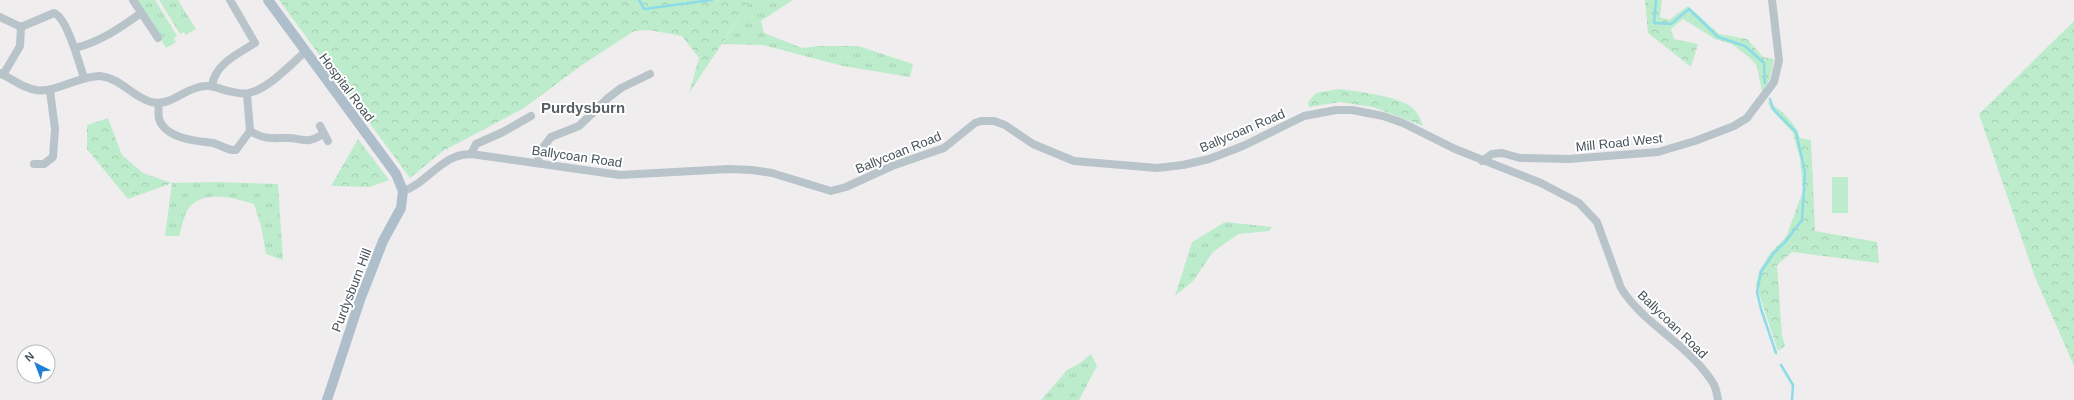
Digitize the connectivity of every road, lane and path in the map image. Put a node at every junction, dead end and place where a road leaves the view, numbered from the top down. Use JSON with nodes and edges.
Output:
{"nodes":[{"id":1,"x":133,"y":0,"type":"edge"},
{"id":2,"x":230,"y":0,"type":"edge"},
{"id":3,"x":268,"y":0,"type":"edge"},
{"id":4,"x":1772,"y":0,"type":"edge"},
{"id":5,"x":142,"y":13,"type":"junction"},
{"id":6,"x":0,"y":17,"type":"edge"},
{"id":7,"x":21,"y":27,"type":"junction"},
{"id":8,"x":158,"y":38,"type":"dead end"},
{"id":9,"x":75,"y":48,"type":"junction"},
{"id":10,"x":305,"y":52,"type":"junction"},
{"id":11,"x":2,"y":74,"type":"edge"},
{"id":12,"x":650,"y":74,"type":"dead end"},
{"id":13,"x":84,"y":78,"type":"junction"},
{"id":14,"x":212,"y":85,"type":"junction"},
{"id":15,"x":50,"y":91,"type":"junction"},
{"id":16,"x":247,"y":94,"type":"junction"},
{"id":17,"x":158,"y":103,"type":"junction"},
{"id":18,"x":531,"y":116,"type":"dead end"},
{"id":19,"x":250,"y":132,"type":"junction"},
{"id":20,"x":323,"y":134,"type":"dead end"},
{"id":21,"x":471,"y":154,"type":"junction"},
{"id":22,"x":1482,"y":161,"type":"junction"},
{"id":23,"x":537,"y":163,"type":"junction"},
{"id":24,"x":34,"y":164,"type":"dead end"},
{"id":25,"x":404,"y":191,"type":"junction"},
{"id":26,"x":327,"y":400,"type":"edge"},
{"id":27,"x":1718,"y":400,"type":"edge"}],
"edges":[{"from":1,"to":5,"type":"street"},
{"from":2,"to":14,"type":"street"},
{"from":3,"to":10,"type":"main road","name":"Hospital Road"},
{"from":4,"to":22,"type":"street","name":"Mill Road West"},
{"from":5,"to":8,"type":"street"},
{"from":5,"to":9,"type":"street"},
{"from":6,"to":7,"type":"street"},
{"from":7,"to":9,"type":"street"},
{"from":7,"to":11,"type":"street"},
{"from":9,"to":13,"type":"street"},
{"from":10,"to":16,"type":"street"},
{"from":10,"to":25,"type":"main road","name":"Hospital Road"},
{"from":11,"to":15,"type":"street"},
{"from":12,"to":23,"type":"street"},
{"from":13,"to":15,"type":"street"},
{"from":13,"to":17,"type":"street"},
{"from":14,"to":16,"type":"street"},
{"from":14,"to":17,"type":"street"},
{"from":15,"to":24,"type":"street"},
{"from":16,"to":19,"type":"street"},
{"from":17,"to":19,"type":"street"},
{"from":18,"to":21,"type":"street"},
{"from":19,"to":20,"type":"street"},
{"from":21,"to":23,"type":"street","name":"Ballycoan Road"},
{"from":21,"to":25,"type":"street","name":"Ballycoan Road"},
{"from":22,"to":23,"type":"street","name":"Ballycoan Road"},
{"from":22,"to":27,"type":"street","name":"Ballycoan Road"},
{"from":25,"to":26,"type":"main road","name":"Purdysburn Hill"}]}
